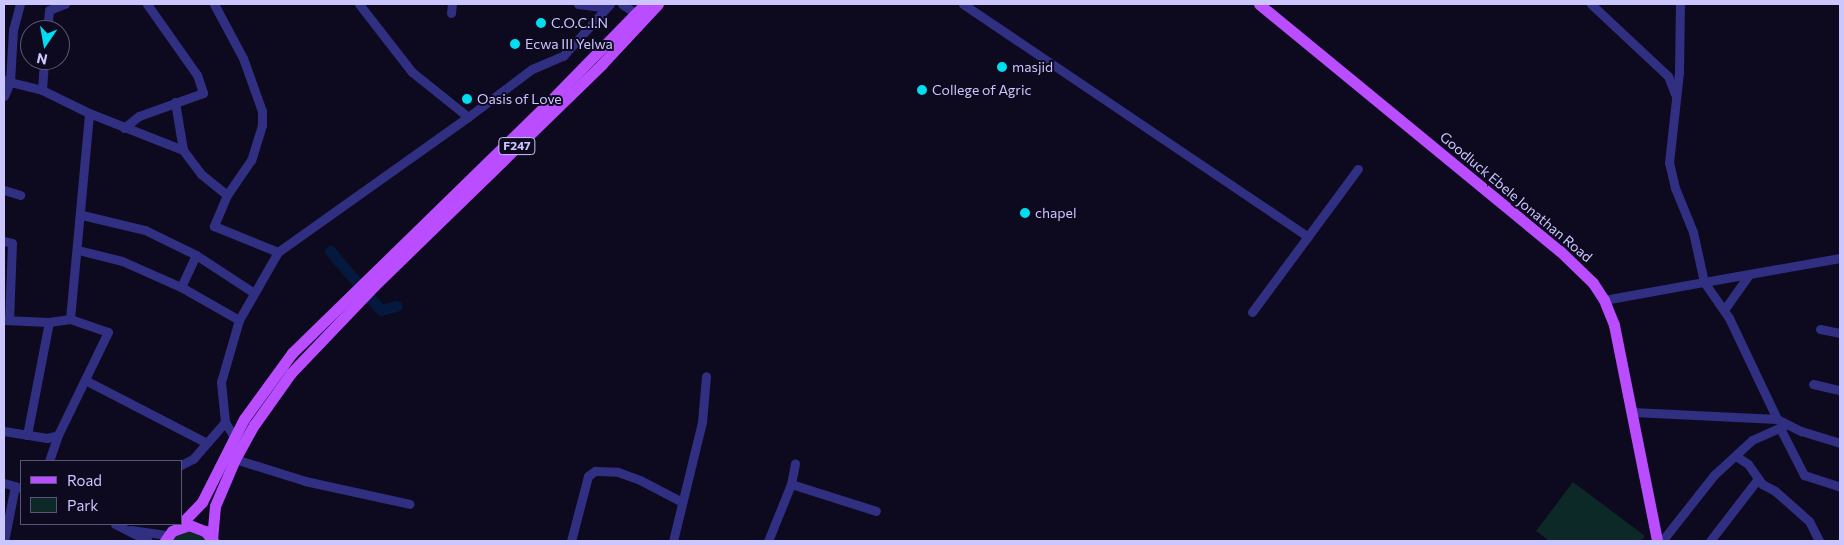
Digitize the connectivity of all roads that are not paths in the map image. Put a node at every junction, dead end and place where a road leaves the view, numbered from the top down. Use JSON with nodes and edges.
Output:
{"nodes":[{"id":1,"x":20,"y":4,"type":"edge"},
{"id":2,"x":65,"y":4,"type":"edge"},
{"id":3,"x":147,"y":4,"type":"edge"},
{"id":4,"x":214,"y":4,"type":"edge"},
{"id":5,"x":359,"y":4,"type":"edge"},
{"id":6,"x":578,"y":4,"type":"edge"},
{"id":7,"x":622,"y":4,"type":"edge"},
{"id":8,"x":644,"y":4,"type":"edge"},
{"id":9,"x":658,"y":4,"type":"edge"},
{"id":10,"x":963,"y":4,"type":"edge"},
{"id":11,"x":1259,"y":4,"type":"edge"},
{"id":12,"x":1591,"y":4,"type":"edge"},
{"id":13,"x":1680,"y":4,"type":"edge"},
{"id":14,"x":607,"y":5,"type":"edge"},
{"id":15,"x":635,"y":13,"type":"junction"},
{"id":16,"x":48,"y":20,"type":"edge"},
{"id":17,"x":8,"y":47,"type":"edge"},
{"id":18,"x":43,"y":70,"type":"edge"},
{"id":19,"x":7,"y":81,"type":"edge"},
{"id":20,"x":42,"y":90,"type":"junction"},
{"id":21,"x":4,"y":96,"type":"edge"},
{"id":22,"x":1677,"y":96,"type":"junction"},
{"id":23,"x":176,"y":102,"type":"junction"},
{"id":24,"x":89,"y":113,"type":"junction"},
{"id":25,"x":468,"y":117,"type":"junction"},
{"id":26,"x":124,"y":128,"type":"junction"},
{"id":27,"x":183,"y":150,"type":"junction"},
{"id":28,"x":1358,"y":169,"type":"dead end"},
{"id":29,"x":4,"y":190,"type":"edge"},
{"id":30,"x":20,"y":195,"type":"dead end"},
{"id":31,"x":227,"y":195,"type":"junction"},
{"id":32,"x":82,"y":214,"type":"junction"},
{"id":33,"x":1308,"y":236,"type":"junction"},
{"id":34,"x":4,"y":241,"type":"edge"},
{"id":35,"x":78,"y":250,"type":"junction"},
{"id":36,"x":278,"y":252,"type":"junction"},
{"id":37,"x":196,"y":255,"type":"junction"},
{"id":38,"x":1840,"y":258,"type":"edge"},
{"id":39,"x":1748,"y":276,"type":"junction"},
{"id":40,"x":371,"y":282,"type":"junction"},
{"id":41,"x":1704,"y":282,"type":"junction"},
{"id":42,"x":181,"y":287,"type":"junction"},
{"id":43,"x":254,"y":293,"type":"junction"},
{"id":44,"x":357,"y":296,"type":"junction"},
{"id":45,"x":1604,"y":300,"type":"junction"},
{"id":46,"x":1724,"y":310,"type":"junction"},
{"id":47,"x":1252,"y":312,"type":"dead end"},
{"id":48,"x":70,"y":319,"type":"junction"},
{"id":49,"x":6,"y":320,"type":"edge"},
{"id":50,"x":239,"y":320,"type":"junction"},
{"id":51,"x":49,"y":322,"type":"junction"},
{"id":52,"x":1820,"y":329,"type":"dead end"},
{"id":53,"x":1840,"y":333,"type":"edge"},
{"id":54,"x":706,"y":376,"type":"dead end"},
{"id":55,"x":85,"y":380,"type":"junction"},
{"id":56,"x":1813,"y":384,"type":"dead end"},
{"id":57,"x":1840,"y":390,"type":"edge"},
{"id":58,"x":1633,"y":412,"type":"junction"},
{"id":59,"x":225,"y":422,"type":"junction"},
{"id":60,"x":1781,"y":424,"type":"junction"},
{"id":61,"x":4,"y":431,"type":"edge"},
{"id":62,"x":27,"y":435,"type":"junction"},
{"id":63,"x":58,"y":435,"type":"junction"},
{"id":64,"x":234,"y":437,"type":"junction"},
{"id":65,"x":205,"y":442,"type":"junction"},
{"id":66,"x":1840,"y":443,"type":"edge"},
{"id":67,"x":1736,"y":456,"type":"junction"},
{"id":68,"x":235,"y":459,"type":"junction"},
{"id":69,"x":49,"y":460,"type":"edge"},
{"id":70,"x":795,"y":463,"type":"dead end"},
{"id":71,"x":182,"y":464,"type":"edge"},
{"id":72,"x":1757,"y":480,"type":"junction"},
{"id":73,"x":4,"y":483,"type":"edge"},
{"id":74,"x":791,"y":484,"type":"junction"},
{"id":75,"x":18,"y":487,"type":"edge"},
{"id":76,"x":1840,"y":487,"type":"edge"},
{"id":77,"x":682,"y":502,"type":"junction"},
{"id":78,"x":410,"y":504,"type":"dead end"},
{"id":79,"x":876,"y":511,"type":"dead end"},
{"id":80,"x":182,"y":523,"type":"edge"},
{"id":81,"x":118,"y":525,"type":"edge"},
{"id":82,"x":180,"y":525,"type":"edge"},
{"id":83,"x":131,"y":530,"type":"junction"},
{"id":84,"x":170,"y":535,"type":"edge"},
{"id":85,"x":212,"y":540,"type":"edge"},
{"id":86,"x":4,"y":541,"type":"edge"},
{"id":87,"x":148,"y":541,"type":"edge"},
{"id":88,"x":571,"y":541,"type":"edge"},
{"id":89,"x":673,"y":541,"type":"edge"},
{"id":90,"x":768,"y":541,"type":"edge"},
{"id":91,"x":1657,"y":541,"type":"edge"},
{"id":92,"x":1662,"y":541,"type":"edge"},
{"id":93,"x":1710,"y":541,"type":"edge"},
{"id":94,"x":1819,"y":541,"type":"edge"}],
"edges":[{"from":1,"to":17,"type":"street"},
{"from":2,"to":16,"type":"street"},
{"from":3,"to":23,"type":"street"},
{"from":4,"to":31,"type":"street"},
{"from":5,"to":25,"type":"street"},
{"from":6,"to":14,"type":"street"},
{"from":7,"to":15,"type":"street"},
{"from":8,"to":15,"type":"main road","number":"F247"},
{"from":9,"to":40,"type":"main road","number":"F247"},
{"from":10,"to":33,"type":"street"},
{"from":11,"to":45,"type":"main road","name":"Goodluck Ebele Jonathan Road"},
{"from":12,"to":22,"type":"street"},
{"from":13,"to":22,"type":"street"},
{"from":14,"to":25,"type":"street"},
{"from":15,"to":40,"type":"main road","number":"F247"},
{"from":17,"to":19,"type":"street"},
{"from":18,"to":20,"type":"street"},
{"from":19,"to":20,"type":"street"},
{"from":19,"to":21,"type":"street"},
{"from":20,"to":24,"type":"street"},
{"from":22,"to":41,"type":"street"},
{"from":23,"to":26,"type":"street"},
{"from":23,"to":27,"type":"street"},
{"from":24,"to":26,"type":"street"},
{"from":24,"to":32,"type":"street"},
{"from":25,"to":36,"type":"street"},
{"from":26,"to":27,"type":"street"},
{"from":27,"to":31,"type":"street"},
{"from":28,"to":33,"type":"street"},
{"from":29,"to":30,"type":"street"},
{"from":31,"to":36,"type":"street"},
{"from":32,"to":35,"type":"street"},
{"from":32,"to":37,"type":"street"},
{"from":33,"to":47,"type":"street"},
{"from":34,"to":49,"type":"street"},
{"from":35,"to":42,"type":"street"},
{"from":35,"to":48,"type":"street"},
{"from":36,"to":43,"type":"street"},
{"from":37,"to":42,"type":"street"},
{"from":37,"to":43,"type":"street"},
{"from":38,"to":39,"type":"street"},
{"from":39,"to":41,"type":"street"},
{"from":39,"to":46,"type":"street"},
{"from":40,"to":44,"type":"main road","number":"F247"},
{"from":41,"to":45,"type":"street"},
{"from":41,"to":46,"type":"street"},
{"from":42,"to":50,"type":"street"},
{"from":43,"to":50,"type":"street"},
{"from":44,"to":64,"type":"main road","number":"F247"},
{"from":44,"to":68,"type":"main road","number":"F247"},
{"from":45,"to":58,"type":"main road","name":"Goodluck Ebele Jonathan Road"},
{"from":46,"to":60,"type":"street"},
{"from":48,"to":51,"type":"street"},
{"from":48,"to":55,"type":"street"},
{"from":49,"to":51,"type":"street"},
{"from":50,"to":59,"type":"street"},
{"from":51,"to":62,"type":"street"},
{"from":52,"to":53,"type":"street"},
{"from":54,"to":77,"type":"street"},
{"from":55,"to":63,"type":"street"},
{"from":55,"to":65,"type":"street"},
{"from":56,"to":57,"type":"street"},
{"from":58,"to":60,"type":"street"},
{"from":58,"to":91,"type":"main road","name":"Goodluck Ebele Jonathan Road"},
{"from":59,"to":64,"type":"street"},
{"from":59,"to":65,"type":"street"},
{"from":60,"to":66,"type":"street"},
{"from":60,"to":67,"type":"street"},
{"from":60,"to":76,"type":"street"},
{"from":61,"to":62,"type":"street"},
{"from":62,"to":63,"type":"street"},
{"from":63,"to":69,"type":"street"},
{"from":64,"to":80,"type":"main road","number":"F247"},
{"from":65,"to":71,"type":"street"},
{"from":67,"to":72,"type":"street"},
{"from":67,"to":92,"type":"street"},
{"from":68,"to":78,"type":"street"},
{"from":68,"to":85,"type":"main road","number":"F247"},
{"from":70,"to":74,"type":"street"},
{"from":72,"to":93,"type":"street"},
{"from":72,"to":94,"type":"street"},
{"from":73,"to":75,"type":"street"},
{"from":74,"to":79,"type":"street"},
{"from":74,"to":90,"type":"street"},
{"from":75,"to":86,"type":"street"},
{"from":77,"to":88,"type":"street"},
{"from":77,"to":89,"type":"street"},
{"from":81,"to":83,"type":"street"},
{"from":82,"to":84,"type":"main road","number":"F247"},
{"from":83,"to":84,"type":"street"},
{"from":83,"to":87,"type":"street"},
{"from":84,"to":85,"type":"main road","number":"F247"}]}
